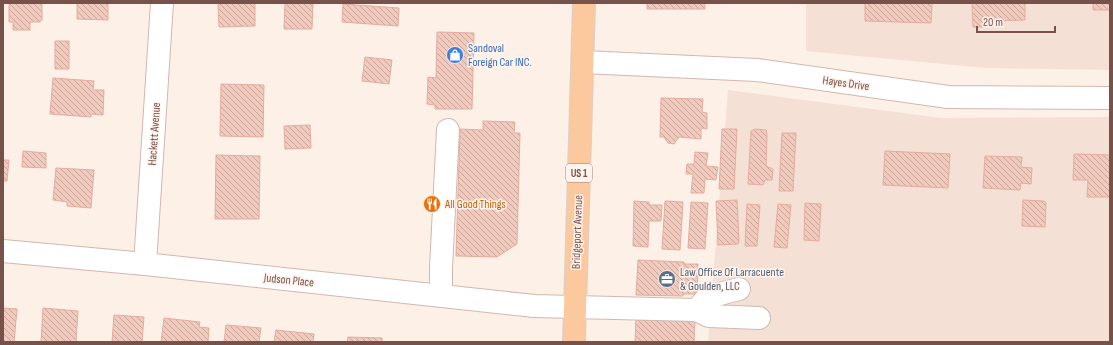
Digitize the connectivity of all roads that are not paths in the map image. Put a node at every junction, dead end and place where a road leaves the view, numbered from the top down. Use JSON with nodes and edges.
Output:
{"nodes":[{"id":1,"x":162,"y":3,"type":"edge"},
{"id":2,"x":584,"y":3,"type":"edge"},
{"id":3,"x":583,"y":62,"type":"junction"},
{"id":4,"x":1110,"y":98,"type":"edge"},
{"id":5,"x":448,"y":130,"type":"dead end"},
{"id":6,"x":3,"y":251,"type":"edge"},
{"id":7,"x":145,"y":264,"type":"junction"},
{"id":8,"x":739,"y":289,"type":"dead end"},
{"id":9,"x":440,"y":296,"type":"junction"},
{"id":10,"x":575,"y":306,"type":"junction"},
{"id":11,"x":696,"y":310,"type":"junction"},
{"id":12,"x":759,"y":318,"type":"dead end"},
{"id":13,"x":574,"y":342,"type":"edge"}],
"edges":[{"from":1,"to":7,"type":"street","name":"Hackett Avenue"},
{"from":2,"to":3,"type":"main road","name":"Bridgeport Avenue","number":"US 1"},
{"from":3,"to":4,"type":"street","name":"Hayes Drive"},
{"from":3,"to":10,"type":"main road","name":"Bridgeport Avenue","number":"US 1"},
{"from":5,"to":9,"type":"street"},
{"from":6,"to":7,"type":"street","name":"Judson Place"},
{"from":7,"to":9,"type":"street","name":"Judson Place"},
{"from":8,"to":11,"type":"street"},
{"from":9,"to":10,"type":"street","name":"Judson Place"},
{"from":10,"to":11,"type":"street","name":"Judson Place"},
{"from":10,"to":13,"type":"main road","name":"Bridgeport Avenue","number":"US 1"},
{"from":11,"to":12,"type":"street","name":"Judson Place"}]}
